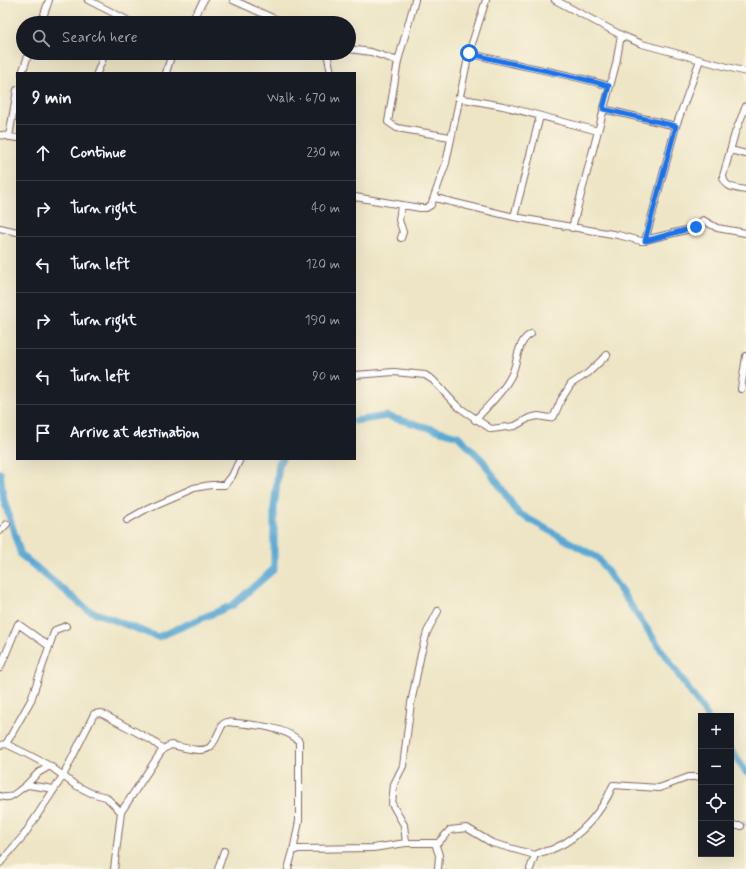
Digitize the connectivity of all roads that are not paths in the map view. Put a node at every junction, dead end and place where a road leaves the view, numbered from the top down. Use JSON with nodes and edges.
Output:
{"nodes":[{"id":1,"x":49,"y":0,"type":"edge"},
{"id":2,"x":88,"y":0,"type":"edge"},
{"id":3,"x":204,"y":0,"type":"edge"},
{"id":4,"x":233,"y":0,"type":"edge"},
{"id":5,"x":415,"y":0,"type":"edge"},
{"id":6,"x":486,"y":0,"type":"edge"},
{"id":7,"x":555,"y":0,"type":"edge"},
{"id":8,"x":43,"y":16,"type":"edge"},
{"id":9,"x":120,"y":16,"type":"edge"},
{"id":10,"x":194,"y":16,"type":"edge"},
{"id":11,"x":268,"y":16,"type":"edge"},
{"id":12,"x":620,"y":35,"type":"junction"},
{"id":13,"x":356,"y":50,"type":"edge"},
{"id":14,"x":469,"y":53,"type":"junction"},
{"id":15,"x":27,"y":60,"type":"edge"},
{"id":16,"x":102,"y":60,"type":"edge"},
{"id":17,"x":170,"y":60,"type":"edge"},
{"id":18,"x":328,"y":60,"type":"edge"},
{"id":19,"x":700,"y":60,"type":"junction"},
{"id":20,"x":398,"y":61,"type":"junction"},
{"id":21,"x":22,"y":72,"type":"edge"},
{"id":22,"x":97,"y":72,"type":"edge"},
{"id":23,"x":166,"y":72,"type":"edge"},
{"id":24,"x":330,"y":72,"type":"edge"},
{"id":25,"x":746,"y":72,"type":"edge"},
{"id":26,"x":609,"y":86,"type":"junction"},
{"id":27,"x":16,"y":96,"type":"edge"},
{"id":28,"x":458,"y":98,"type":"junction"},
{"id":29,"x":746,"y":106,"type":"edge"},
{"id":30,"x":603,"y":109,"type":"junction"},
{"id":31,"x":540,"y":116,"type":"junction"},
{"id":32,"x":676,"y":126,"type":"junction"},
{"id":33,"x":598,"y":131,"type":"junction"},
{"id":34,"x":0,"y":135,"type":"edge"},
{"id":35,"x":9,"y":137,"type":"junction"},
{"id":36,"x":450,"y":137,"type":"junction"},
{"id":37,"x":16,"y":138,"type":"edge"},
{"id":38,"x":730,"y":150,"type":"junction"},
{"id":39,"x":746,"y":154,"type":"edge"},
{"id":40,"x":746,"y":190,"type":"edge"},
{"id":41,"x":356,"y":197,"type":"edge"},
{"id":42,"x":435,"y":198,"type":"junction"},
{"id":43,"x":401,"y":206,"type":"junction"},
{"id":44,"x":514,"y":217,"type":"junction"},
{"id":45,"x":0,"y":228,"type":"edge"},
{"id":46,"x":572,"y":228,"type":"junction"},
{"id":47,"x":16,"y":232,"type":"edge"},
{"id":48,"x":746,"y":234,"type":"edge"},
{"id":49,"x":401,"y":238,"type":"dead end"},
{"id":50,"x":645,"y":241,"type":"junction"},
{"id":51,"x":531,"y":334,"type":"dead end"},
{"id":52,"x":607,"y":355,"type":"dead end"},
{"id":53,"x":746,"y":356,"type":"edge"},
{"id":54,"x":356,"y":375,"type":"edge"},
{"id":55,"x":741,"y":389,"type":"dead end"},
{"id":56,"x":475,"y":420,"type":"junction"},
{"id":57,"x":240,"y":460,"type":"edge"},
{"id":58,"x":127,"y":520,"type":"dead end"},
{"id":59,"x":7,"y":524,"type":"dead end"},
{"id":60,"x":0,"y":531,"type":"edge"},
{"id":61,"x":438,"y":611,"type":"dead end"},
{"id":62,"x":66,"y":626,"type":"dead end"},
{"id":63,"x":49,"y":646,"type":"junction"},
{"id":64,"x":1,"y":666,"type":"edge"},
{"id":65,"x":3,"y":744,"type":"edge"},
{"id":66,"x":163,"y":749,"type":"junction"},
{"id":67,"x":50,"y":766,"type":"junction"},
{"id":68,"x":62,"y":776,"type":"junction"},
{"id":69,"x":698,"y":777,"type":"edge"},
{"id":70,"x":25,"y":786,"type":"junction"},
{"id":71,"x":54,"y":789,"type":"junction"},
{"id":72,"x":0,"y":796,"type":"edge"},
{"id":73,"x":121,"y":812,"type":"junction"},
{"id":74,"x":734,"y":826,"type":"edge"},
{"id":75,"x":741,"y":826,"type":"dead end"},
{"id":76,"x":406,"y":843,"type":"junction"},
{"id":77,"x":435,"y":843,"type":"junction"},
{"id":78,"x":224,"y":851,"type":"dead end"},
{"id":79,"x":293,"y":851,"type":"junction"},
{"id":80,"x":535,"y":855,"type":"junction"},
{"id":81,"x":0,"y":863,"type":"edge"},
{"id":82,"x":114,"y":869,"type":"edge"},
{"id":83,"x":218,"y":869,"type":"edge"},
{"id":84,"x":288,"y":869,"type":"edge"},
{"id":85,"x":438,"y":869,"type":"edge"},
{"id":86,"x":530,"y":869,"type":"edge"}],
"edges":[{"from":1,"to":8,"type":"street"},
{"from":2,"to":9,"type":"street"},
{"from":3,"to":10,"type":"street"},
{"from":4,"to":11,"type":"street"},
{"from":5,"to":20,"type":"street"},
{"from":6,"to":14,"type":"street"},
{"from":7,"to":12,"type":"street"},
{"from":12,"to":19,"type":"street"},
{"from":12,"to":26,"type":"street"},
{"from":13,"to":20,"type":"street"},
{"from":14,"to":26,"type":"street"},
{"from":14,"to":28,"type":"street"},
{"from":15,"to":21,"type":"street"},
{"from":16,"to":22,"type":"street"},
{"from":17,"to":23,"type":"street"},
{"from":18,"to":24,"type":"street"},
{"from":19,"to":25,"type":"street"},
{"from":19,"to":32,"type":"street"},
{"from":20,"to":36,"type":"street"},
{"from":26,"to":30,"type":"street"},
{"from":27,"to":35,"type":"street"},
{"from":28,"to":31,"type":"street"},
{"from":28,"to":36,"type":"street"},
{"from":29,"to":38,"type":"street"},
{"from":30,"to":32,"type":"street"},
{"from":30,"to":33,"type":"street"},
{"from":31,"to":33,"type":"street"},
{"from":31,"to":44,"type":"street"},
{"from":32,"to":50,"type":"street"},
{"from":33,"to":46,"type":"street"},
{"from":34,"to":35,"type":"street"},
{"from":35,"to":37,"type":"street"},
{"from":36,"to":42,"type":"street"},
{"from":38,"to":39,"type":"street"},
{"from":38,"to":40,"type":"street"},
{"from":41,"to":43,"type":"street"},
{"from":42,"to":43,"type":"street"},
{"from":42,"to":44,"type":"street"},
{"from":43,"to":49,"type":"street"},
{"from":44,"to":46,"type":"street"},
{"from":45,"to":47,"type":"street"},
{"from":46,"to":50,"type":"street"},
{"from":48,"to":50,"type":"street"},
{"from":51,"to":56,"type":"street"},
{"from":52,"to":56,"type":"street"},
{"from":53,"to":55,"type":"street"},
{"from":54,"to":56,"type":"street"},
{"from":57,"to":58,"type":"street"},
{"from":59,"to":60,"type":"street"},
{"from":61,"to":76,"type":"street"},
{"from":62,"to":63,"type":"street"},
{"from":63,"to":64,"type":"street"},
{"from":63,"to":65,"type":"street"},
{"from":65,"to":67,"type":"street"},
{"from":66,"to":68,"type":"street"},
{"from":66,"to":73,"type":"street"},
{"from":66,"to":79,"type":"street"},
{"from":67,"to":68,"type":"street"},
{"from":67,"to":70,"type":"street"},
{"from":68,"to":71,"type":"street"},
{"from":68,"to":73,"type":"street"},
{"from":69,"to":80,"type":"street"},
{"from":70,"to":71,"type":"street"},
{"from":70,"to":72,"type":"street"},
{"from":71,"to":81,"type":"street"},
{"from":73,"to":82,"type":"street"},
{"from":74,"to":75,"type":"street"},
{"from":76,"to":77,"type":"street"},
{"from":76,"to":79,"type":"street"},
{"from":77,"to":80,"type":"street"},
{"from":77,"to":85,"type":"street"},
{"from":78,"to":83,"type":"street"},
{"from":79,"to":84,"type":"street"},
{"from":80,"to":86,"type":"street"}]}
